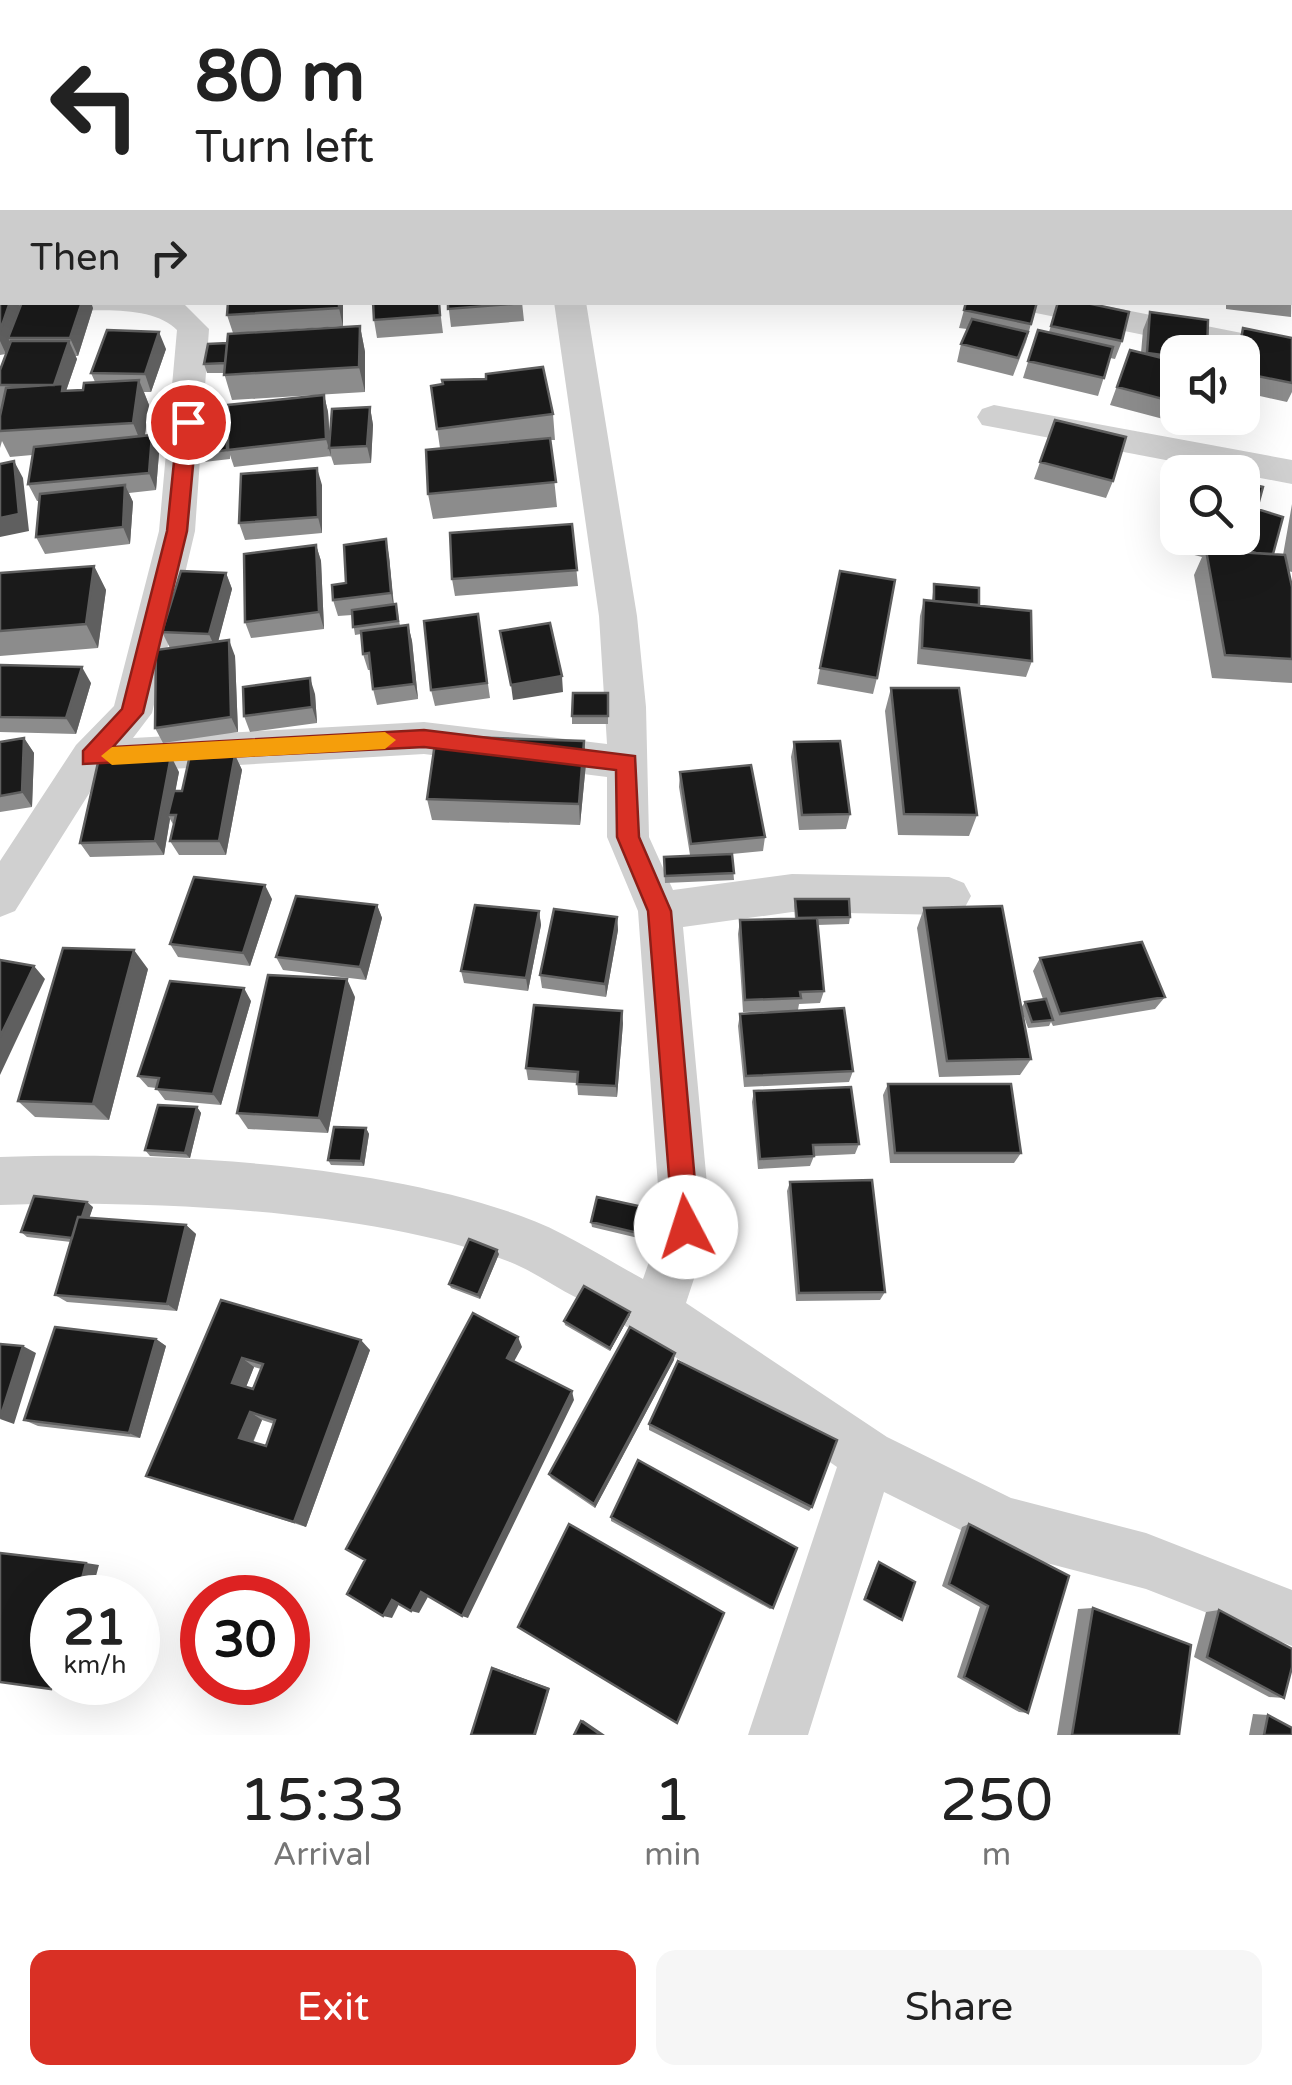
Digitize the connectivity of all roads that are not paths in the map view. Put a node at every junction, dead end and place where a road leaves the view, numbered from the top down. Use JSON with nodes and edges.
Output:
{"nodes":[{"id":1,"x":56,"y":305,"type":"edge"},
{"id":2,"x":159,"y":305,"type":"edge"},
{"id":3,"x":570,"y":305,"type":"edge"},
{"id":4,"x":1046,"y":305,"type":"edge"},
{"id":5,"x":0,"y":308,"type":"edge"},
{"id":6,"x":1292,"y":354,"type":"edge"},
{"id":7,"x":994,"y":417,"type":"dead end"},
{"id":8,"x":1292,"y":472,"type":"edge"},
{"id":9,"x":90,"y":758,"type":"junction"},
{"id":10,"x":627,"y":763,"type":"junction"},
{"id":11,"x":950,"y":896,"type":"dead end"},
{"id":12,"x":0,"y":898,"type":"edge"},
{"id":13,"x":660,"y":911,"type":"junction"},
{"id":14,"x":0,"y":1181,"type":"edge"},
{"id":15,"x":657,"y":1314,"type":"junction"},
{"id":16,"x":868,"y":1456,"type":"junction"},
{"id":17,"x":1292,"y":1618,"type":"edge"},
{"id":18,"x":778,"y":1735,"type":"edge"}],
"edges":[{"from":1,"to":5,"type":"street"},
{"from":2,"to":9,"type":"street"},
{"from":3,"to":10,"type":"street"},
{"from":4,"to":6,"type":"street"},
{"from":7,"to":8,"type":"street"},
{"from":9,"to":10,"type":"street"},
{"from":9,"to":12,"type":"street"},
{"from":10,"to":13,"type":"street"},
{"from":11,"to":13,"type":"street"},
{"from":13,"to":15,"type":"street"},
{"from":14,"to":15,"type":"street"},
{"from":15,"to":16,"type":"street"},
{"from":16,"to":17,"type":"street"},
{"from":16,"to":18,"type":"street"}]}
